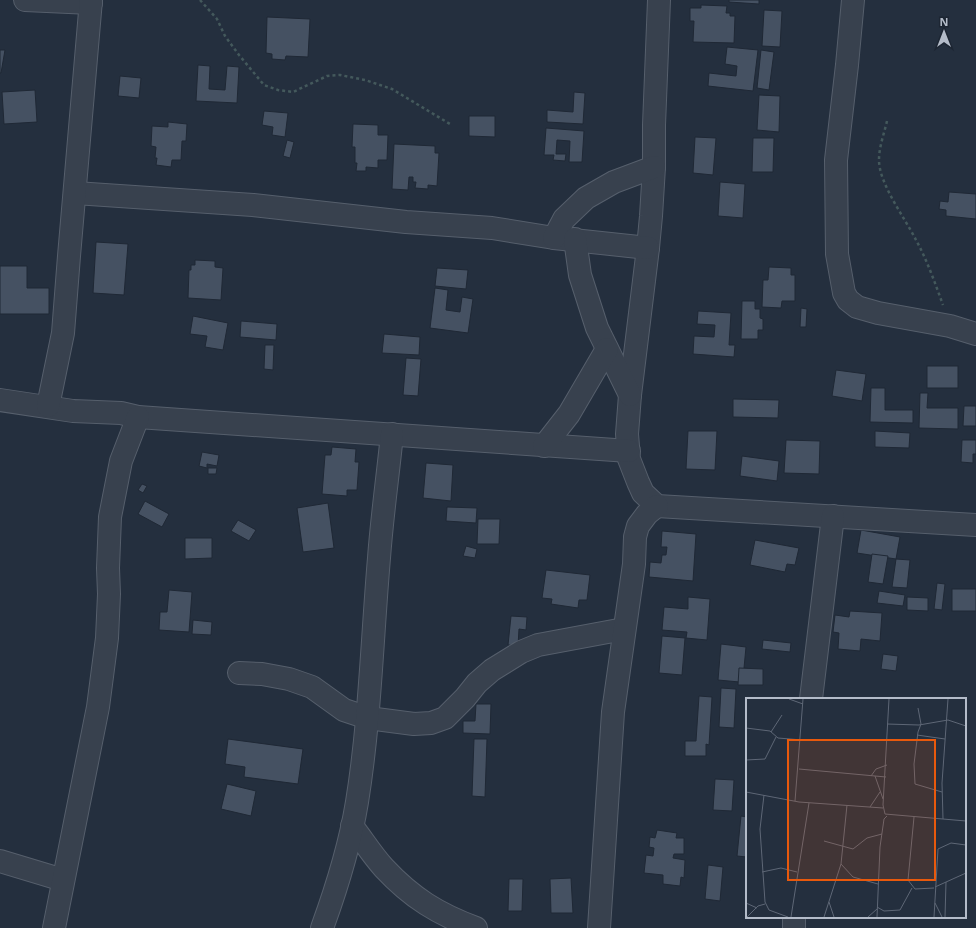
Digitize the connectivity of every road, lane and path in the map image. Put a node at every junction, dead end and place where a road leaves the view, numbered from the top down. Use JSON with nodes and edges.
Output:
{"nodes":[{"id":1,"x":25,"y":0,"type":"edge"},
{"id":2,"x":200,"y":0,"type":"edge"},
{"id":3,"x":659,"y":0,"type":"edge"},
{"id":4,"x":853,"y":0,"type":"edge"},
{"id":5,"x":91,"y":1,"type":"edge"},
{"id":6,"x":887,"y":121,"type":"dead end"},
{"id":7,"x":450,"y":124,"type":"dead end"},
{"id":8,"x":654,"y":167,"type":"junction"},
{"id":9,"x":75,"y":193,"type":"junction"},
{"id":10,"x":554,"y":238,"type":"junction"},
{"id":11,"x":575,"y":240,"type":"junction"},
{"id":12,"x":648,"y":248,"type":"junction"},
{"id":13,"x":950,"y":326,"type":"junction"},
{"id":14,"x":976,"y":334,"type":"edge"},
{"id":15,"x":607,"y":349,"type":"junction"},
{"id":16,"x":630,"y":395,"type":"junction"},
{"id":17,"x":0,"y":400,"type":"edge"},
{"id":18,"x":48,"y":406,"type":"junction"},
{"id":19,"x":138,"y":417,"type":"junction"},
{"id":20,"x":392,"y":434,"type":"junction"},
{"id":21,"x":544,"y":446,"type":"junction"},
{"id":22,"x":629,"y":452,"type":"junction"},
{"id":23,"x":657,"y":506,"type":"junction"},
{"id":24,"x":834,"y":516,"type":"junction"},
{"id":25,"x":976,"y":524,"type":"edge"},
{"id":26,"x":624,"y":629,"type":"junction"},
{"id":27,"x":239,"y":673,"type":"dead end"},
{"id":28,"x":811,"y":698,"type":"edge"},
{"id":29,"x":368,"y":718,"type":"junction"},
{"id":30,"x":352,"y":826,"type":"junction"},
{"id":31,"x":0,"y":862,"type":"edge"},
{"id":32,"x":63,"y":880,"type":"junction"},
{"id":33,"x":54,"y":928,"type":"edge"},
{"id":34,"x":322,"y":928,"type":"edge"},
{"id":35,"x":476,"y":928,"type":"edge"},
{"id":36,"x":599,"y":928,"type":"edge"}],
"edges":[{"from":1,"to":5,"type":"street"},
{"from":2,"to":7,"type":"path"},
{"from":3,"to":8,"type":"street"},
{"from":4,"to":13,"type":"street"},
{"from":5,"to":9,"type":"street"},
{"from":6,"to":13,"type":"path"},
{"from":8,"to":10,"type":"street"},
{"from":8,"to":12,"type":"street"},
{"from":9,"to":10,"type":"street"},
{"from":9,"to":18,"type":"street"},
{"from":10,"to":11,"type":"street"},
{"from":11,"to":12,"type":"street"},
{"from":11,"to":15,"type":"street"},
{"from":12,"to":16,"type":"street"},
{"from":13,"to":14,"type":"street"},
{"from":15,"to":16,"type":"street"},
{"from":15,"to":21,"type":"street"},
{"from":16,"to":22,"type":"street"},
{"from":17,"to":18,"type":"street"},
{"from":18,"to":19,"type":"street"},
{"from":19,"to":20,"type":"street"},
{"from":19,"to":32,"type":"street"},
{"from":20,"to":21,"type":"street"},
{"from":20,"to":29,"type":"street"},
{"from":21,"to":22,"type":"street"},
{"from":22,"to":23,"type":"street"},
{"from":23,"to":24,"type":"street"},
{"from":23,"to":26,"type":"street"},
{"from":24,"to":25,"type":"street"},
{"from":24,"to":28,"type":"street"},
{"from":26,"to":29,"type":"street"},
{"from":26,"to":36,"type":"street"},
{"from":27,"to":29,"type":"street"},
{"from":29,"to":30,"type":"street"},
{"from":30,"to":34,"type":"street"},
{"from":30,"to":35,"type":"street"},
{"from":31,"to":32,"type":"street"},
{"from":32,"to":33,"type":"street"}]}
